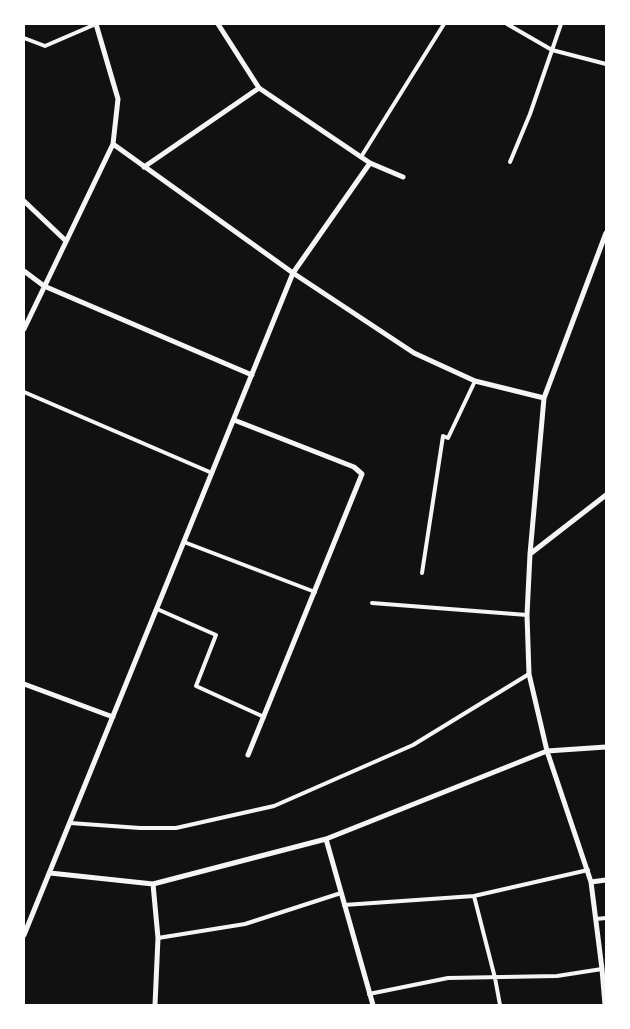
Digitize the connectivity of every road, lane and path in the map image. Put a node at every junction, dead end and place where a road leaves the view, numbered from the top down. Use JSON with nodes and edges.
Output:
{"nodes":[{"id":1,"x":96,"y":24,"type":"edge"},
{"id":2,"x":218,"y":24,"type":"edge"},
{"id":3,"x":444,"y":24,"type":"edge"},
{"id":4,"x":507,"y":24,"type":"edge"},
{"id":5,"x":561,"y":24,"type":"edge"},
{"id":6,"x":24,"y":38,"type":"edge"},
{"id":7,"x":552,"y":50,"type":"junction"},
{"id":8,"x":606,"y":64,"type":"edge"},
{"id":9,"x":259,"y":88,"type":"junction"},
{"id":10,"x":113,"y":144,"type":"junction"},
{"id":11,"x":361,"y":157,"type":"junction"},
{"id":12,"x":510,"y":162,"type":"dead end"},
{"id":13,"x":370,"y":163,"type":"junction"},
{"id":14,"x":144,"y":167,"type":"junction"},
{"id":15,"x":403,"y":177,"type":"dead end"},
{"id":16,"x":24,"y":200,"type":"edge"},
{"id":17,"x":606,"y":233,"type":"edge"},
{"id":18,"x":66,"y":240,"type":"junction"},
{"id":19,"x":24,"y":271,"type":"edge"},
{"id":20,"x":293,"y":273,"type":"junction"},
{"id":21,"x":44,"y":286,"type":"junction"},
{"id":22,"x":24,"y":329,"type":"edge"},
{"id":23,"x":252,"y":375,"type":"junction"},
{"id":24,"x":475,"y":381,"type":"junction"},
{"id":25,"x":24,"y":392,"type":"edge"},
{"id":26,"x":544,"y":398,"type":"junction"},
{"id":27,"x":234,"y":420,"type":"junction"},
{"id":28,"x":212,"y":473,"type":"junction"},
{"id":29,"x":606,"y":495,"type":"edge"},
{"id":30,"x":184,"y":542,"type":"junction"},
{"id":31,"x":530,"y":554,"type":"junction"},
{"id":32,"x":422,"y":573,"type":"dead end"},
{"id":33,"x":316,"y":592,"type":"junction"},
{"id":34,"x":372,"y":603,"type":"dead end"},
{"id":35,"x":157,"y":609,"type":"junction"},
{"id":36,"x":527,"y":614,"type":"junction"},
{"id":37,"x":529,"y":674,"type":"junction"},
{"id":38,"x":24,"y":684,"type":"edge"},
{"id":39,"x":113,"y":717,"type":"junction"},
{"id":40,"x":264,"y":717,"type":"junction"},
{"id":41,"x":606,"y":747,"type":"edge"},
{"id":42,"x":547,"y":751,"type":"junction"},
{"id":43,"x":248,"y":755,"type":"dead end"},
{"id":44,"x":70,"y":824,"type":"junction"},
{"id":45,"x":326,"y":839,"type":"junction"},
{"id":46,"x":588,"y":870,"type":"junction"},
{"id":47,"x":50,"y":873,"type":"junction"},
{"id":48,"x":606,"y":880,"type":"edge"},
{"id":49,"x":591,"y":882,"type":"junction"},
{"id":50,"x":153,"y":884,"type":"junction"},
{"id":51,"x":341,"y":893,"type":"junction"},
{"id":52,"x":474,"y":896,"type":"junction"},
{"id":53,"x":344,"y":905,"type":"junction"},
{"id":54,"x":606,"y":918,"type":"edge"},
{"id":55,"x":596,"y":919,"type":"junction"},
{"id":56,"x":24,"y":936,"type":"edge"},
{"id":57,"x":158,"y":938,"type":"junction"},
{"id":58,"x":602,"y":970,"type":"junction"},
{"id":59,"x":495,"y":978,"type":"junction"},
{"id":60,"x":369,"y":994,"type":"junction"},
{"id":61,"x":155,"y":1005,"type":"edge"},
{"id":62,"x":373,"y":1005,"type":"edge"},
{"id":63,"x":500,"y":1005,"type":"edge"},
{"id":64,"x":605,"y":1005,"type":"edge"}],
"edges":[{"from":1,"to":6,"type":"lane"},
{"from":1,"to":10,"type":"street"},
{"from":2,"to":9,"type":"street"},
{"from":3,"to":11,"type":"lane"},
{"from":4,"to":7,"type":"lane"},
{"from":5,"to":7,"type":"lane"},
{"from":7,"to":8,"type":"lane"},
{"from":7,"to":12,"type":"lane"},
{"from":9,"to":11,"type":"street"},
{"from":9,"to":14,"type":"street"},
{"from":10,"to":14,"type":"street"},
{"from":10,"to":18,"type":"street"},
{"from":11,"to":13,"type":"street"},
{"from":13,"to":15,"type":"street"},
{"from":13,"to":20,"type":"street"},
{"from":14,"to":20,"type":"street"},
{"from":16,"to":18,"type":"street"},
{"from":17,"to":26,"type":"street"},
{"from":18,"to":21,"type":"street"},
{"from":19,"to":21,"type":"street"},
{"from":20,"to":23,"type":"street"},
{"from":20,"to":24,"type":"street"},
{"from":21,"to":22,"type":"street"},
{"from":21,"to":23,"type":"street"},
{"from":23,"to":27,"type":"street"},
{"from":24,"to":26,"type":"street"},
{"from":24,"to":32,"type":"lane"},
{"from":25,"to":28,"type":"lane"},
{"from":26,"to":31,"type":"street"},
{"from":27,"to":28,"type":"street"},
{"from":27,"to":33,"type":"street"},
{"from":28,"to":30,"type":"street"},
{"from":29,"to":31,"type":"street"},
{"from":30,"to":33,"type":"lane"},
{"from":30,"to":35,"type":"street"},
{"from":31,"to":36,"type":"street"},
{"from":33,"to":40,"type":"street"},
{"from":34,"to":36,"type":"lane"},
{"from":35,"to":39,"type":"street"},
{"from":35,"to":40,"type":"lane"},
{"from":36,"to":37,"type":"street"},
{"from":37,"to":42,"type":"street"},
{"from":37,"to":44,"type":"lane"},
{"from":38,"to":39,"type":"street"},
{"from":39,"to":44,"type":"street"},
{"from":40,"to":43,"type":"street"},
{"from":41,"to":42,"type":"street"},
{"from":42,"to":45,"type":"street"},
{"from":42,"to":46,"type":"street"},
{"from":44,"to":47,"type":"street"},
{"from":45,"to":50,"type":"street"},
{"from":45,"to":51,"type":"street"},
{"from":46,"to":49,"type":"street"},
{"from":46,"to":52,"type":"lane"},
{"from":47,"to":50,"type":"street"},
{"from":47,"to":56,"type":"street"},
{"from":48,"to":49,"type":"street"},
{"from":49,"to":55,"type":"street"},
{"from":50,"to":57,"type":"street"},
{"from":51,"to":53,"type":"street"},
{"from":51,"to":57,"type":"lane"},
{"from":52,"to":53,"type":"lane"},
{"from":52,"to":59,"type":"lane"},
{"from":53,"to":60,"type":"street"},
{"from":54,"to":55,"type":"lane"},
{"from":55,"to":58,"type":"street"},
{"from":57,"to":61,"type":"street"},
{"from":58,"to":59,"type":"lane"},
{"from":58,"to":64,"type":"street"},
{"from":59,"to":60,"type":"lane"},
{"from":59,"to":63,"type":"lane"},
{"from":60,"to":62,"type":"street"}]}
